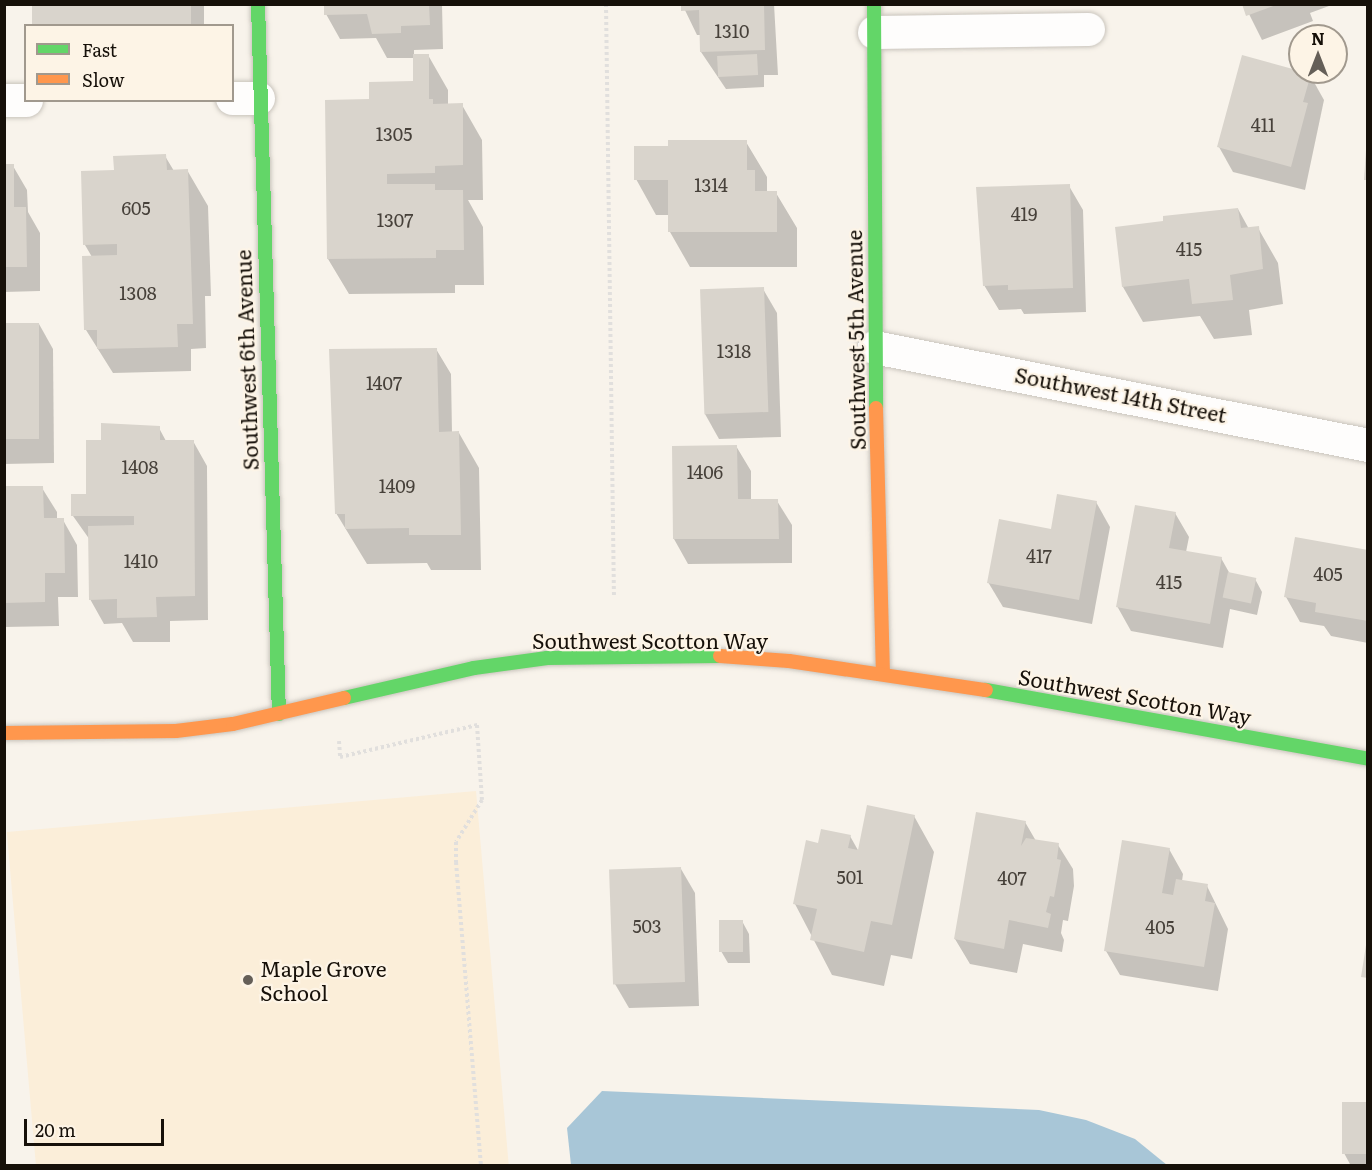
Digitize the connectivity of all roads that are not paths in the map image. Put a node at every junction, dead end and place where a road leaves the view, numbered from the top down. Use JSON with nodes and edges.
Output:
{"nodes":[{"id":1,"x":258,"y":4,"type":"edge"},
{"id":2,"x":874,"y":18,"type":"edge"},
{"id":3,"x":1088,"y":29,"type":"dead end"},
{"id":4,"x":245,"y":98,"type":"edge"},
{"id":5,"x":4,"y":100,"type":"edge"},
{"id":6,"x":24,"y":100,"type":"edge"},
{"id":7,"x":874,"y":347,"type":"junction"},
{"id":8,"x":1368,"y":445,"type":"edge"},
{"id":9,"x":883,"y":674,"type":"junction"},
{"id":10,"x":279,"y":714,"type":"junction"},
{"id":11,"x":4,"y":733,"type":"edge"},
{"id":12,"x":1368,"y":759,"type":"edge"}],
"edges":[{"from":1,"to":4,"type":"street","name":"Southwest 6th Avenue"},
{"from":2,"to":3,"type":"street"},
{"from":2,"to":7,"type":"street","name":"Southwest 5th Avenue"},
{"from":4,"to":10,"type":"street","name":"Southwest 6th Avenue"},
{"from":5,"to":6,"type":"street"},
{"from":7,"to":8,"type":"street","name":"Southwest 14th Street"},
{"from":7,"to":9,"type":"street","name":"Southwest 5th Avenue"},
{"from":9,"to":10,"type":"street","name":"Southwest Scotton Way"},
{"from":9,"to":12,"type":"street","name":"Southwest Scotton Way"},
{"from":10,"to":11,"type":"street","name":"Southwest Scotton Way"}]}
